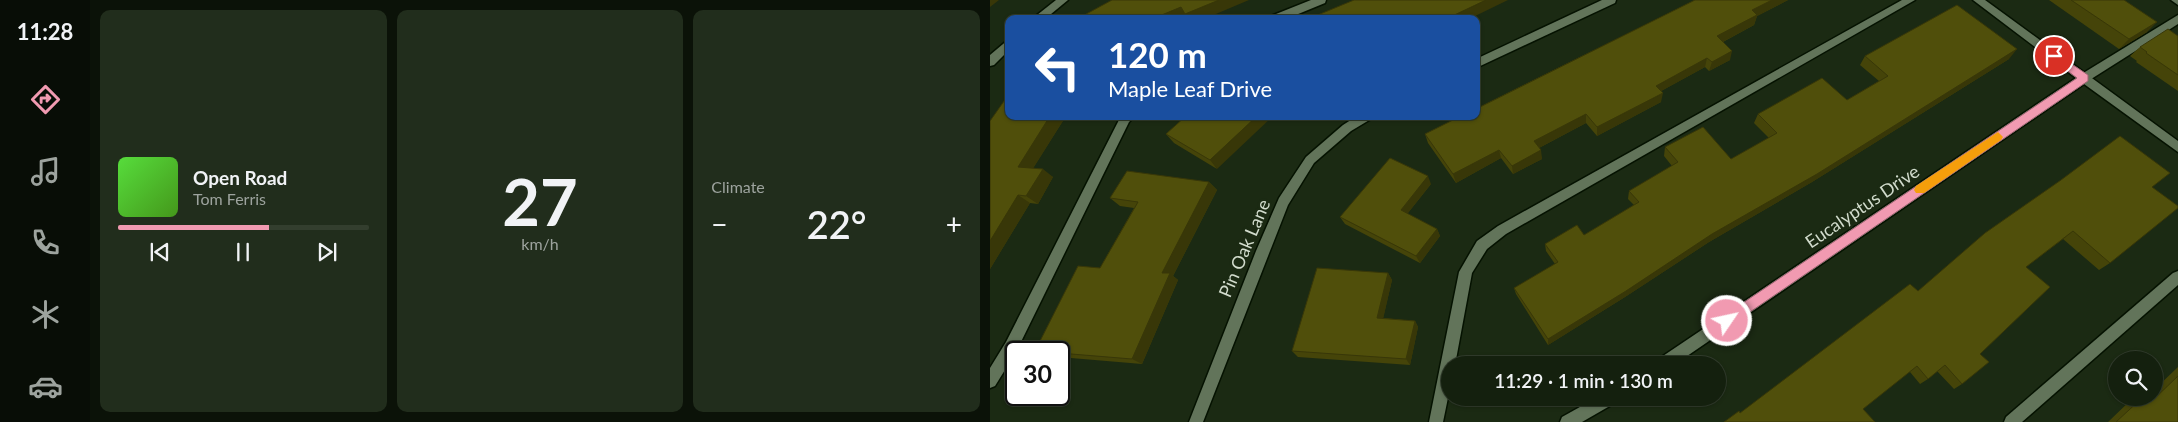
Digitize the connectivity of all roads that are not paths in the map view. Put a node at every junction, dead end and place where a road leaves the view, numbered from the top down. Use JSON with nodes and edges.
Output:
{"nodes":[{"id":1,"x":1063,"y":0,"type":"edge"},
{"id":2,"x":1321,"y":0,"type":"edge"},
{"id":3,"x":1611,"y":0,"type":"edge"},
{"id":4,"x":1910,"y":0,"type":"edge"},
{"id":5,"x":1978,"y":0,"type":"edge"},
{"id":6,"x":1043,"y":15,"type":"edge"},
{"id":7,"x":1285,"y":15,"type":"edge"},
{"id":8,"x":2178,"y":19,"type":"edge"},
{"id":9,"x":1005,"y":47,"type":"edge"},
{"id":10,"x":990,"y":62,"type":"edge"},
{"id":11,"x":1480,"y":62,"type":"edge"},
{"id":12,"x":2084,"y":78,"type":"junction"},
{"id":13,"x":1126,"y":120,"type":"edge"},
{"id":14,"x":1360,"y":120,"type":"edge"},
{"id":15,"x":2178,"y":147,"type":"edge"},
{"id":16,"x":2178,"y":277,"type":"edge"},
{"id":17,"x":1675,"y":356,"type":"edge"},
{"id":18,"x":990,"y":380,"type":"edge"},
{"id":19,"x":1595,"y":406,"type":"edge"},
{"id":20,"x":1196,"y":422,"type":"edge"},
{"id":21,"x":1436,"y":422,"type":"edge"},
{"id":22,"x":1566,"y":422,"type":"edge"},
{"id":23,"x":2011,"y":422,"type":"edge"}],
"edges":[{"from":1,"to":6,"type":"street"},
{"from":2,"to":7,"type":"street"},
{"from":3,"to":11,"type":"street"},
{"from":4,"to":21,"type":"street"},
{"from":5,"to":12,"type":"street"},
{"from":8,"to":12,"type":"street","name":"Eucalyptus Drive"},
{"from":9,"to":10,"type":"street"},
{"from":12,"to":15,"type":"street"},
{"from":12,"to":17,"type":"street","name":"Eucalyptus Drive"},
{"from":13,"to":18,"type":"street"},
{"from":14,"to":20,"type":"street","name":"Pin Oak Lane"},
{"from":16,"to":23,"type":"street"},
{"from":19,"to":22,"type":"street"}]}
